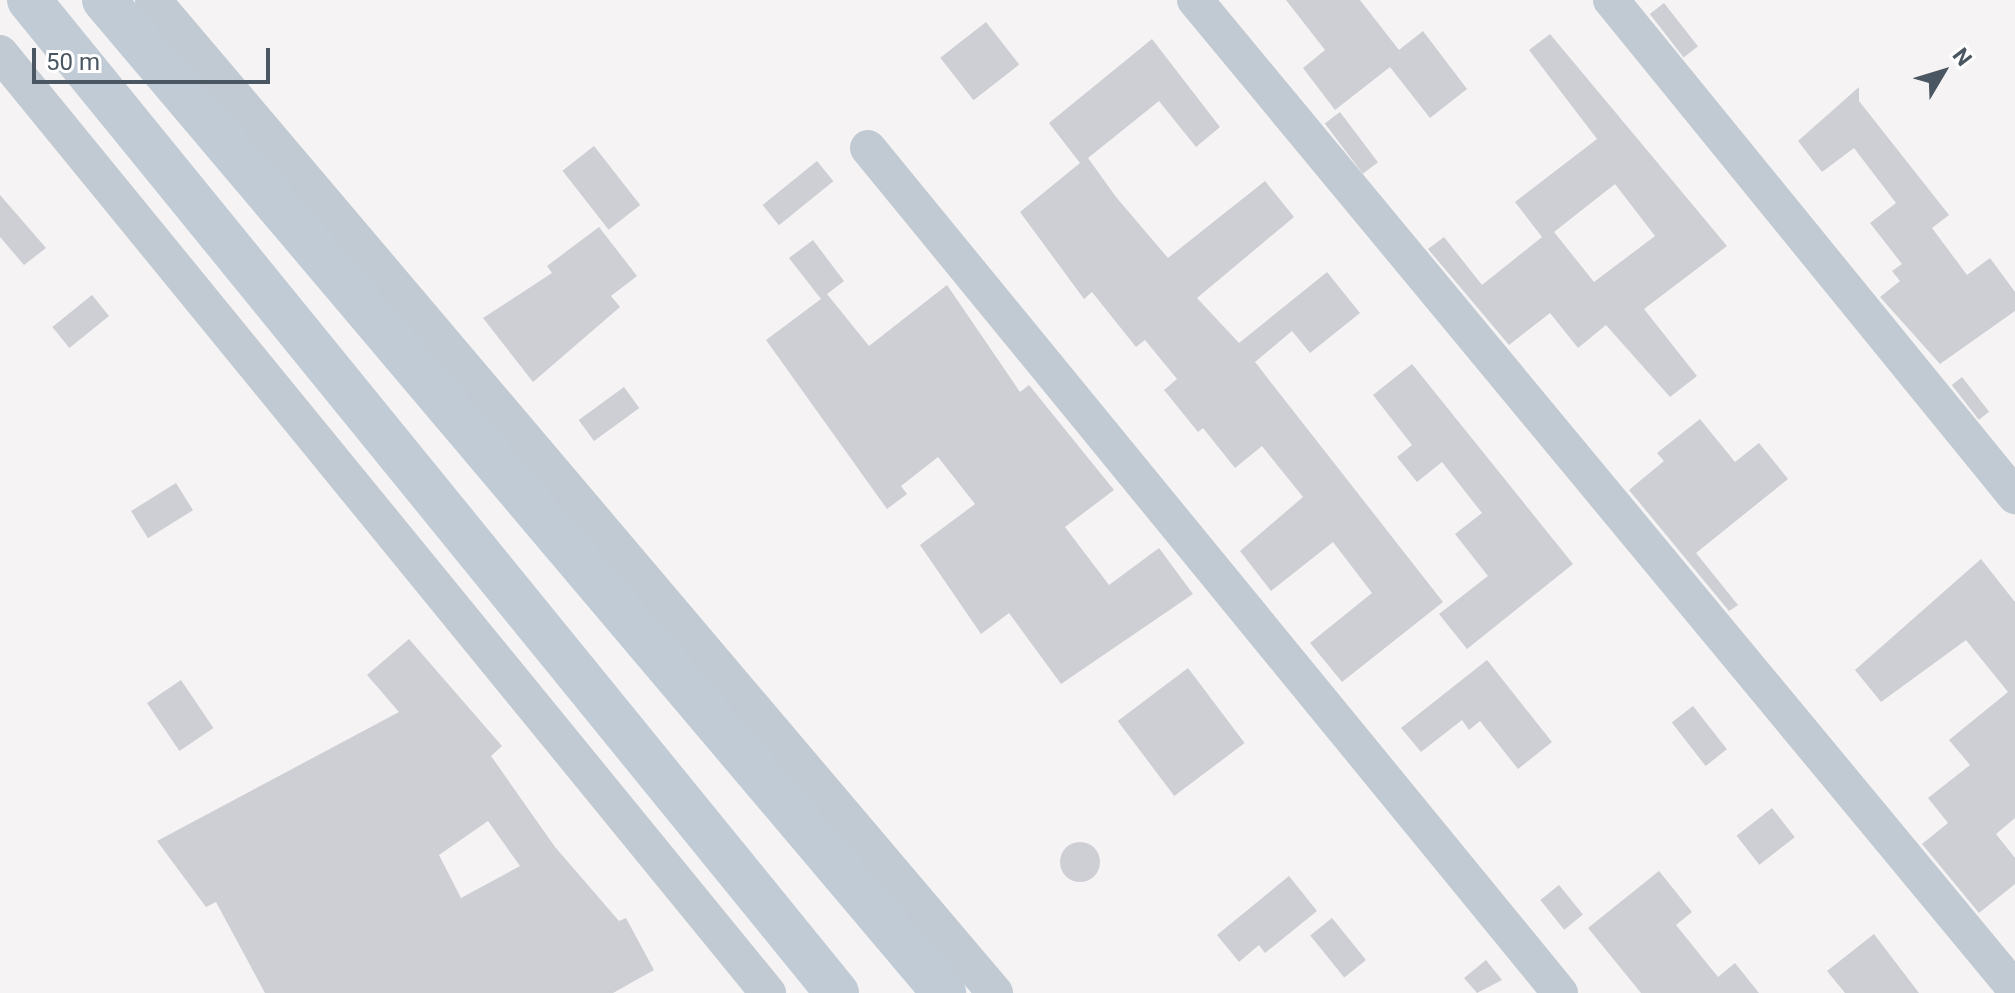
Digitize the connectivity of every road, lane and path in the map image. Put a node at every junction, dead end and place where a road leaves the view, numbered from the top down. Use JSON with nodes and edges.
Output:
{"nodes":[{"id":1,"x":29,"y":0,"type":"edge"},
{"id":2,"x":104,"y":0,"type":"edge"},
{"id":3,"x":153,"y":0,"type":"edge"},
{"id":4,"x":1195,"y":0,"type":"edge"},
{"id":5,"x":1611,"y":0,"type":"edge"},
{"id":6,"x":0,"y":53,"type":"edge"},
{"id":7,"x":868,"y":148,"type":"dead end"},
{"id":8,"x":2015,"y":496,"type":"edge"},
{"id":9,"x":2015,"y":989,"type":"edge"},
{"id":10,"x":768,"y":993,"type":"edge"},
{"id":11,"x":837,"y":993,"type":"edge"},
{"id":12,"x":944,"y":993,"type":"edge"},
{"id":13,"x":995,"y":993,"type":"edge"},
{"id":14,"x":1560,"y":993,"type":"edge"}],
"edges":[{"from":1,"to":11,"type":"main road"},
{"from":2,"to":12,"type":"main road"},
{"from":3,"to":13,"type":"street"},
{"from":4,"to":9,"type":"street"},
{"from":5,"to":8,"type":"street"},
{"from":6,"to":10,"type":"street"},
{"from":7,"to":14,"type":"street"}]}
